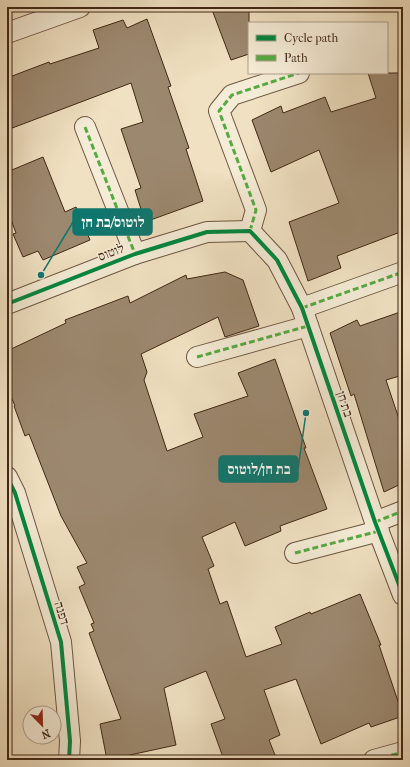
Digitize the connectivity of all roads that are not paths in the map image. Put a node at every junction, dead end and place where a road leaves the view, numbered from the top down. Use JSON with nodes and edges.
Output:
{"nodes":[{"id":1,"x":80,"y":7,"type":"edge"},
{"id":2,"x":7,"y":33,"type":"edge"},
{"id":3,"x":296,"y":74,"type":"edge"},
{"id":4,"x":85,"y":127,"type":"dead end"},
{"id":5,"x":250,"y":231,"type":"junction"},
{"id":6,"x":135,"y":254,"type":"junction"},
{"id":7,"x":403,"y":272,"type":"edge"},
{"id":8,"x":7,"y":304,"type":"edge"},
{"id":9,"x":305,"y":317,"type":"junction"},
{"id":10,"x":197,"y":357,"type":"dead end"},
{"id":11,"x":7,"y":477,"type":"edge"},
{"id":12,"x":403,"y":511,"type":"edge"},
{"id":13,"x":377,"y":527,"type":"junction"},
{"id":14,"x":295,"y":553,"type":"dead end"},
{"id":15,"x":403,"y":595,"type":"edge"},
{"id":16,"x":403,"y":752,"type":"edge"},
{"id":17,"x":69,"y":760,"type":"edge"},
{"id":18,"x":374,"y":760,"type":"edge"}],
"edges":[{"from":1,"to":2,"type":"street"},
{"from":3,"to":5,"type":"street"},
{"from":4,"to":6,"type":"street"},
{"from":5,"to":6,"type":"street","name":"לוטוס"},
{"from":5,"to":9,"type":"street","name":"בת חן"},
{"from":6,"to":8,"type":"street","name":"לוטוס"},
{"from":7,"to":9,"type":"street"},
{"from":9,"to":10,"type":"street"},
{"from":9,"to":13,"type":"street","name":"בת חן"},
{"from":11,"to":17,"type":"street","name":"דפנה"},
{"from":12,"to":13,"type":"street"},
{"from":13,"to":14,"type":"street"},
{"from":13,"to":15,"type":"street","name":"בת חן"},
{"from":16,"to":18,"type":"street"}]}
